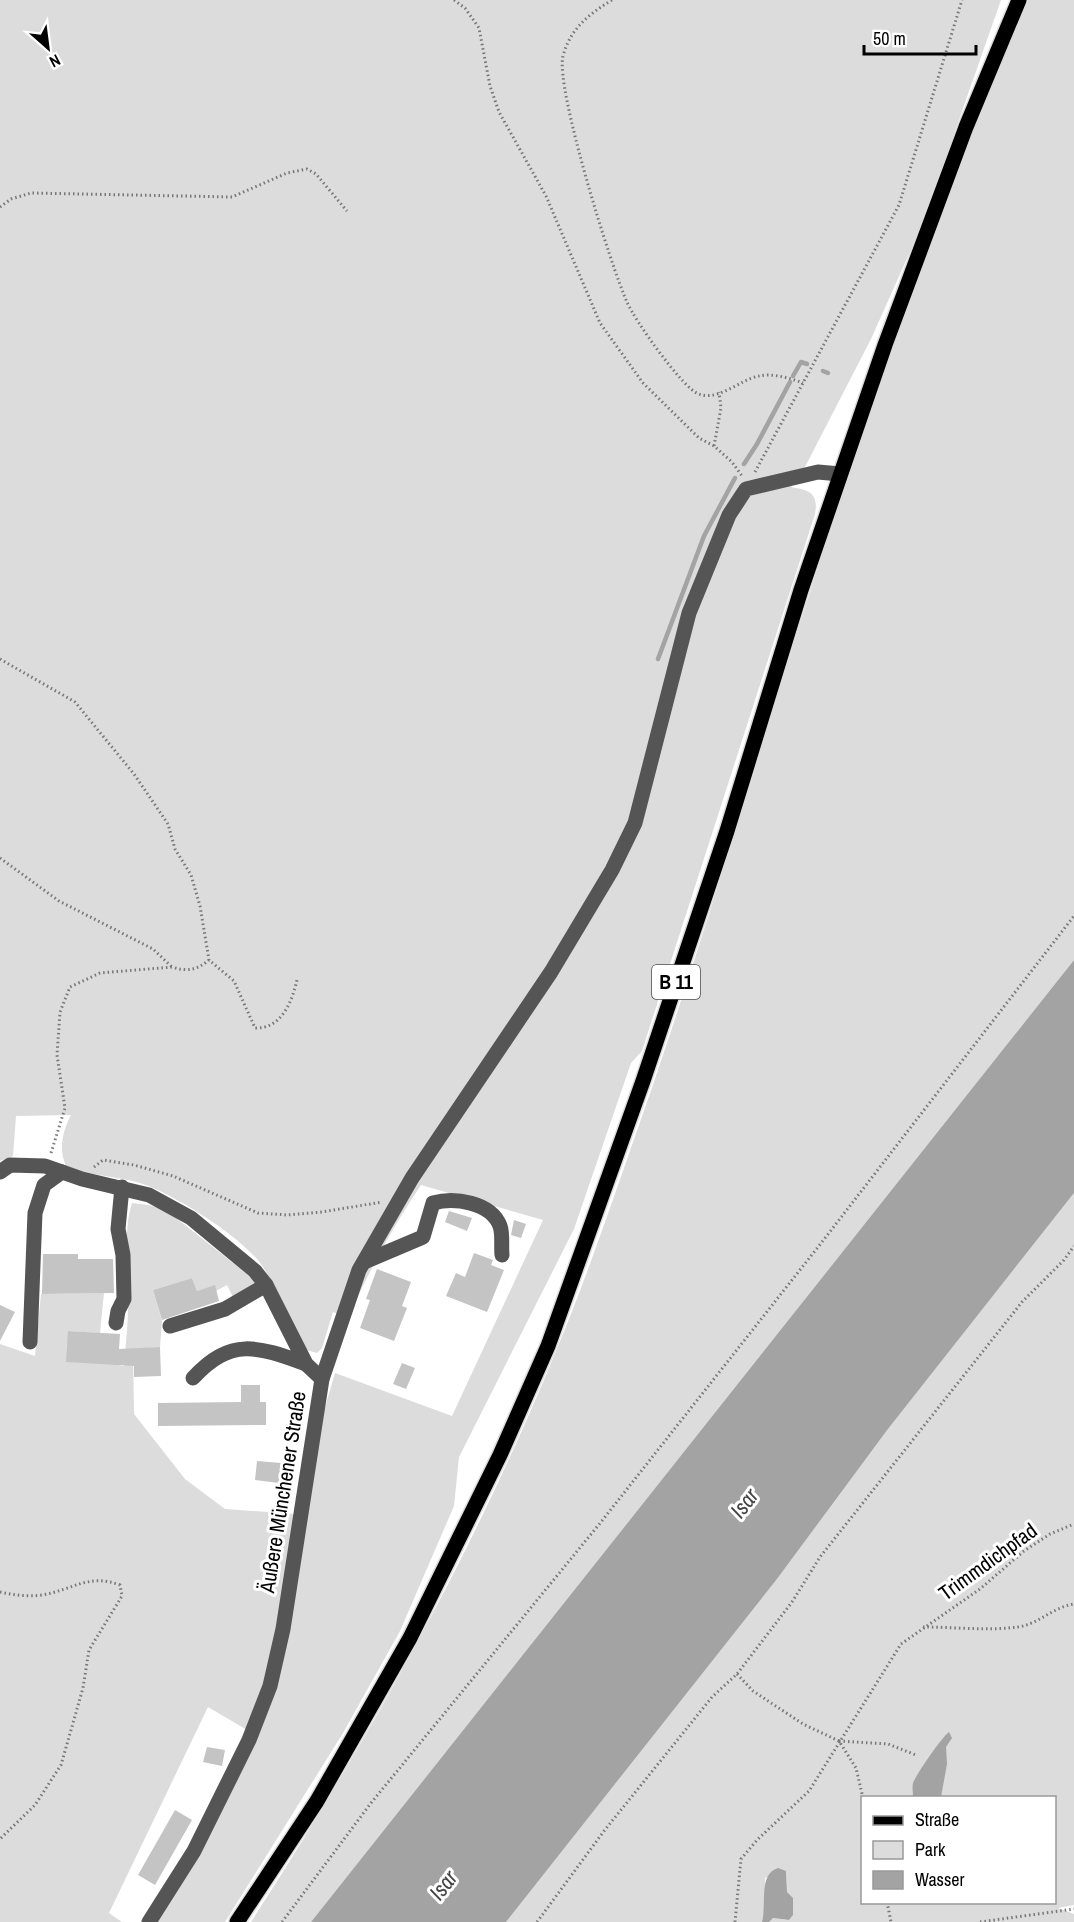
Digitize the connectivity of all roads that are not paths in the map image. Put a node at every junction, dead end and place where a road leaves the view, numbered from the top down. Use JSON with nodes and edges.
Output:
{"nodes":[{"id":1,"x":1019,"y":0,"type":"edge"},
{"id":2,"x":840,"y":474,"type":"junction"},
{"id":3,"x":0,"y":1172,"type":"edge"},
{"id":4,"x":62,"y":1172,"type":"junction"},
{"id":5,"x":122,"y":1187,"type":"junction"},
{"id":6,"x":502,"y":1255,"type":"dead end"},
{"id":7,"x":364,"y":1262,"type":"junction"},
{"id":8,"x":266,"y":1285,"type":"junction"},
{"id":9,"x":116,"y":1323,"type":"dead end"},
{"id":10,"x":170,"y":1326,"type":"dead end"},
{"id":11,"x":30,"y":1342,"type":"dead end"},
{"id":12,"x":306,"y":1364,"type":"junction"},
{"id":13,"x":193,"y":1378,"type":"dead end"},
{"id":14,"x":322,"y":1379,"type":"junction"},
{"id":15,"x":149,"y":1922,"type":"edge"},
{"id":16,"x":237,"y":1922,"type":"edge"}],
"edges":[{"from":1,"to":2,"type":"main road","number":"B 11"},
{"from":2,"to":7,"type":"street"},
{"from":2,"to":16,"type":"main road","number":"B 11"},
{"from":3,"to":4,"type":"street","name":"Äußere Münchener Straße"},
{"from":4,"to":5,"type":"street","name":"Äußere Münchener Straße"},
{"from":4,"to":11,"type":"street"},
{"from":5,"to":8,"type":"street","name":"Äußere Münchener Straße"},
{"from":5,"to":9,"type":"street"},
{"from":6,"to":7,"type":"street"},
{"from":7,"to":14,"type":"street"},
{"from":8,"to":10,"type":"street"},
{"from":8,"to":12,"type":"street","name":"Äußere Münchener Straße"},
{"from":12,"to":13,"type":"street"},
{"from":12,"to":14,"type":"street","name":"Äußere Münchener Straße"},
{"from":14,"to":15,"type":"street","name":"Äußere Münchener Straße"}]}
